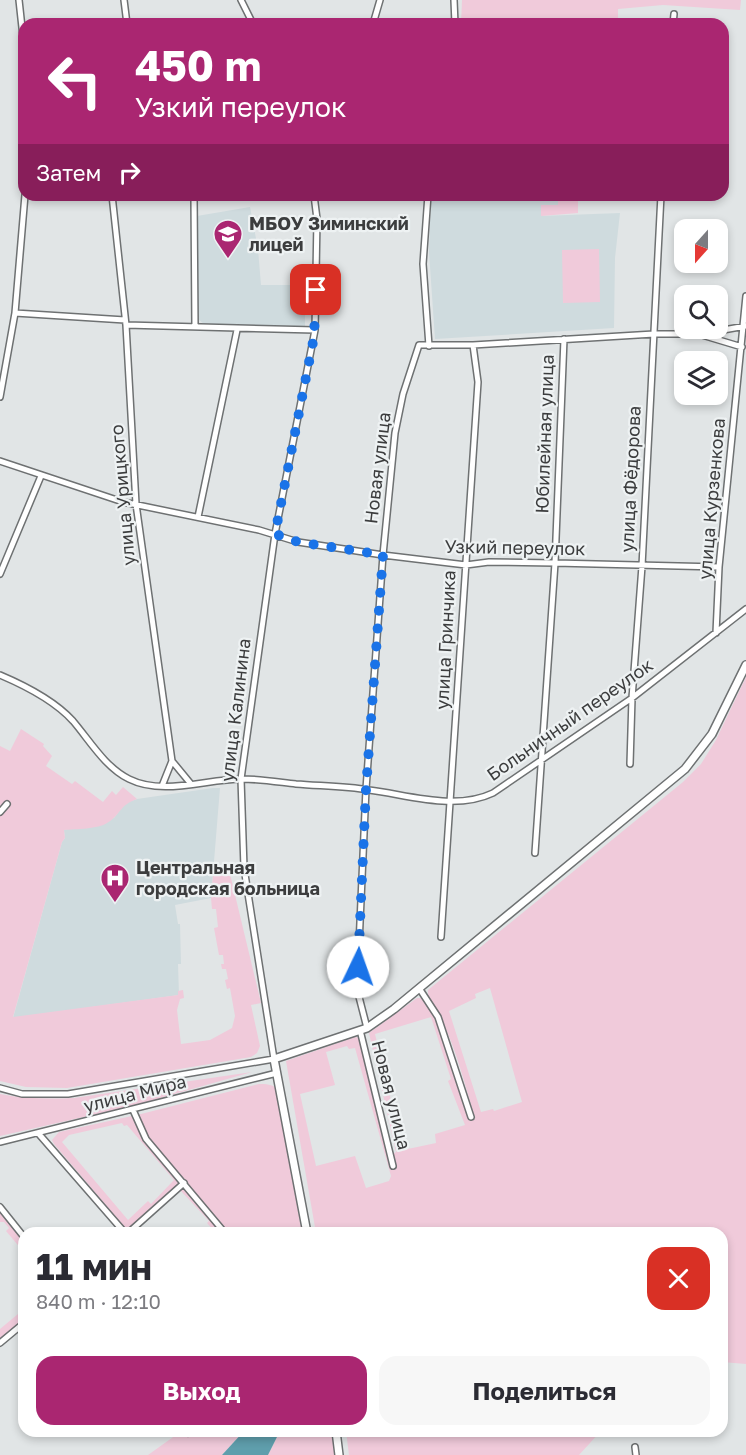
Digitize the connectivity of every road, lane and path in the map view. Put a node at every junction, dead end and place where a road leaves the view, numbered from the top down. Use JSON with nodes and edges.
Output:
{"nodes":[{"id":1,"x":19,"y":0,"type":"edge"},
{"id":2,"x":124,"y":0,"type":"edge"},
{"id":3,"x":241,"y":0,"type":"edge"},
{"id":4,"x":380,"y":0,"type":"edge"},
{"id":5,"x":454,"y":0,"type":"edge"},
{"id":6,"x":674,"y":14,"type":"dead end"},
{"id":7,"x":21,"y":18,"type":"edge"},
{"id":8,"x":126,"y":18,"type":"edge"},
{"id":9,"x":250,"y":18,"type":"edge"},
{"id":10,"x":374,"y":18,"type":"edge"},
{"id":11,"x":455,"y":18,"type":"edge"},
{"id":12,"x":674,"y":18,"type":"edge"},
{"id":13,"x":24,"y":201,"type":"edge"},
{"id":14,"x":113,"y":201,"type":"edge"},
{"id":15,"x":194,"y":201,"type":"edge"},
{"id":16,"x":315,"y":201,"type":"edge"},
{"id":17,"x":428,"y":201,"type":"edge"},
{"id":18,"x":660,"y":201,"type":"edge"},
{"id":19,"x":746,"y":296,"type":"edge"},
{"id":20,"x":15,"y":313,"type":"junction"},
{"id":21,"x":126,"y":323,"type":"junction"},
{"id":22,"x":745,"y":326,"type":"edge"},
{"id":23,"x":195,"y":327,"type":"junction"},
{"id":24,"x":728,"y":329,"type":"edge"},
{"id":25,"x":237,"y":330,"type":"junction"},
{"id":26,"x":315,"y":330,"type":"junction"},
{"id":27,"x":654,"y":334,"type":"junction"},
{"id":28,"x":674,"y":334,"type":"edge"},
{"id":29,"x":564,"y":339,"type":"junction"},
{"id":30,"x":718,"y":339,"type":"edge"},
{"id":31,"x":472,"y":345,"type":"junction"},
{"id":32,"x":429,"y":346,"type":"junction"},
{"id":33,"x":742,"y":346,"type":"junction"},
{"id":34,"x":0,"y":397,"type":"edge"},
{"id":35,"x":0,"y":461,"type":"edge"},
{"id":36,"x":41,"y":476,"type":"junction"},
{"id":37,"x":136,"y":504,"type":"junction"},
{"id":38,"x":198,"y":517,"type":"junction"},
{"id":39,"x":275,"y":534,"type":"junction"},
{"id":40,"x":383,"y":555,"type":"junction"},
{"id":41,"x":555,"y":563,"type":"junction"},
{"id":42,"x":466,"y":565,"type":"junction"},
{"id":43,"x":642,"y":566,"type":"junction"},
{"id":44,"x":719,"y":567,"type":"junction"},
{"id":45,"x":0,"y":574,"type":"edge"},
{"id":46,"x":746,"y":609,"type":"edge"},
{"id":47,"x":716,"y":633,"type":"junction"},
{"id":48,"x":746,"y":665,"type":"edge"},
{"id":49,"x":0,"y":675,"type":"edge"},
{"id":50,"x":632,"y":698,"type":"junction"},
{"id":51,"x":172,"y":761,"type":"junction"},
{"id":52,"x":540,"y":762,"type":"junction"},
{"id":53,"x":630,"y":764,"type":"dead end"},
{"id":54,"x":240,"y":779,"type":"junction"},
{"id":55,"x":191,"y":784,"type":"junction"},
{"id":56,"x":162,"y":786,"type":"junction"},
{"id":57,"x":366,"y":789,"type":"junction"},
{"id":58,"x":451,"y":802,"type":"junction"},
{"id":59,"x":7,"y":804,"type":"dead end"},
{"id":60,"x":0,"y":812,"type":"edge"},
{"id":61,"x":535,"y":853,"type":"dead end"},
{"id":62,"x":441,"y":938,"type":"dead end"},
{"id":63,"x":420,"y":988,"type":"junction"},
{"id":64,"x":363,"y":1029,"type":"junction"},
{"id":65,"x":274,"y":1059,"type":"junction"},
{"id":66,"x":277,"y":1072,"type":"junction"},
{"id":67,"x":0,"y":1089,"type":"edge"},
{"id":68,"x":133,"y":1110,"type":"junction"},
{"id":69,"x":471,"y":1117,"type":"dead end"},
{"id":70,"x":38,"y":1133,"type":"junction"},
{"id":71,"x":0,"y":1142,"type":"edge"},
{"id":72,"x":393,"y":1166,"type":"dead end"},
{"id":73,"x":184,"y":1183,"type":"junction"},
{"id":74,"x":0,"y":1207,"type":"edge"},
{"id":75,"x":122,"y":1227,"type":"edge"},
{"id":76,"x":134,"y":1227,"type":"edge"},
{"id":77,"x":220,"y":1227,"type":"edge"},
{"id":78,"x":306,"y":1227,"type":"edge"},
{"id":79,"x":18,"y":1230,"type":"edge"},
{"id":80,"x":18,"y":1328,"type":"edge"},
{"id":81,"x":0,"y":1343,"type":"edge"},
{"id":82,"x":337,"y":1437,"type":"edge"},
{"id":83,"x":635,"y":1447,"type":"dead end"},
{"id":84,"x":339,"y":1455,"type":"edge"},
{"id":85,"x":636,"y":1455,"type":"edge"}],
"edges":[{"from":1,"to":7,"type":"street"},
{"from":2,"to":8,"type":"street"},
{"from":3,"to":9,"type":"street"},
{"from":4,"to":10,"type":"street"},
{"from":5,"to":11,"type":"street"},
{"from":6,"to":12,"type":"street"},
{"from":13,"to":20,"type":"street"},
{"from":14,"to":21,"type":"street","name":"улица Урицкого"},
{"from":15,"to":23,"type":"street"},
{"from":16,"to":26,"type":"street","name":"улица Калинина"},
{"from":17,"to":32,"type":"street"},
{"from":18,"to":27,"type":"street","name":"улица Фёдорова"},
{"from":19,"to":22,"type":"street","name":"улица Курзенкова"},
{"from":20,"to":21,"type":"street"},
{"from":20,"to":34,"type":"street"},
{"from":21,"to":23,"type":"street"},
{"from":21,"to":37,"type":"street","name":"улица Урицкого"},
{"from":22,"to":24,"type":"street"},
{"from":22,"to":33,"type":"street","name":"улица Курзенкова"},
{"from":23,"to":25,"type":"street"},
{"from":25,"to":26,"type":"street"},
{"from":25,"to":38,"type":"street"},
{"from":26,"to":39,"type":"street","name":"улица Калинина"},
{"from":27,"to":28,"type":"street"},
{"from":27,"to":29,"type":"street"},
{"from":27,"to":43,"type":"street","name":"улица Фёдорова"},
{"from":29,"to":31,"type":"street"},
{"from":29,"to":41,"type":"street","name":"Юбилейная улица"},
{"from":30,"to":33,"type":"street"},
{"from":31,"to":32,"type":"street"},
{"from":31,"to":42,"type":"street","name":"улица Гринчика"},
{"from":32,"to":40,"type":"street","name":"Новая улица"},
{"from":33,"to":44,"type":"street","name":"улица Курзенкова"},
{"from":35,"to":36,"type":"street","name":"Узкий переулок"},
{"from":36,"to":37,"type":"street","name":"Узкий переулок"},
{"from":36,"to":45,"type":"street"},
{"from":37,"to":38,"type":"street","name":"Узкий переулок"},
{"from":37,"to":51,"type":"street","name":"улица Урицкого"},
{"from":38,"to":39,"type":"street","name":"Узкий переулок"},
{"from":39,"to":40,"type":"street","name":"Узкий переулок"},
{"from":39,"to":54,"type":"street","name":"улица Калинина"},
{"from":40,"to":42,"type":"street","name":"Узкий переулок"},
{"from":40,"to":57,"type":"street","name":"Новая улица"},
{"from":41,"to":42,"type":"street","name":"Узкий переулок"},
{"from":41,"to":43,"type":"street","name":"Узкий переулок"},
{"from":41,"to":52,"type":"street","name":"Юбилейная улица"},
{"from":42,"to":58,"type":"street","name":"улица Гринчика"},
{"from":43,"to":44,"type":"street","name":"Узкий переулок"},
{"from":43,"to":50,"type":"street","name":"улица Фёдорова"},
{"from":44,"to":47,"type":"street","name":"улица Курзенкова"},
{"from":46,"to":47,"type":"street","name":"Больничный переулок"},
{"from":47,"to":50,"type":"street","name":"Больничный переулок"},
{"from":48,"to":63,"type":"street"},
{"from":49,"to":56,"type":"street","name":"Больничный переулок"},
{"from":50,"to":52,"type":"street","name":"Больничный переулок"},
{"from":50,"to":53,"type":"street","name":"улица Фёдорова"},
{"from":51,"to":55,"type":"street"},
{"from":51,"to":56,"type":"street"},
{"from":52,"to":58,"type":"street","name":"Больничный переулок"},
{"from":52,"to":61,"type":"street","name":"Юбилейная улица"},
{"from":54,"to":55,"type":"street","name":"Больничный переулок"},
{"from":54,"to":57,"type":"street","name":"Больничный переулок"},
{"from":54,"to":65,"type":"street","name":"улица Калинина"},
{"from":55,"to":56,"type":"street","name":"Больничный переулок"},
{"from":57,"to":58,"type":"street","name":"Больничный переулок"},
{"from":57,"to":64,"type":"street","name":"Новая улица"},
{"from":58,"to":62,"type":"street","name":"улица Гринчика"},
{"from":59,"to":60,"type":"street"},
{"from":63,"to":64,"type":"street"},
{"from":63,"to":69,"type":"street"},
{"from":64,"to":65,"type":"street"},
{"from":64,"to":72,"type":"street","name":"Новая улица"},
{"from":65,"to":66,"type":"street","name":"улица Калинина"},
{"from":65,"to":67,"type":"street"},
{"from":66,"to":68,"type":"street","name":"улица Мира"},
{"from":66,"to":78,"type":"street","name":"улица Калинина"},
{"from":68,"to":70,"type":"street","name":"улица Мира"},
{"from":68,"to":73,"type":"street"},
{"from":70,"to":71,"type":"street","name":"улица Мира"},
{"from":70,"to":75,"type":"street"},
{"from":73,"to":76,"type":"street"},
{"from":73,"to":77,"type":"street"},
{"from":74,"to":79,"type":"street"},
{"from":80,"to":81,"type":"street"},
{"from":82,"to":84,"type":"street"},
{"from":83,"to":85,"type":"street"}]}
